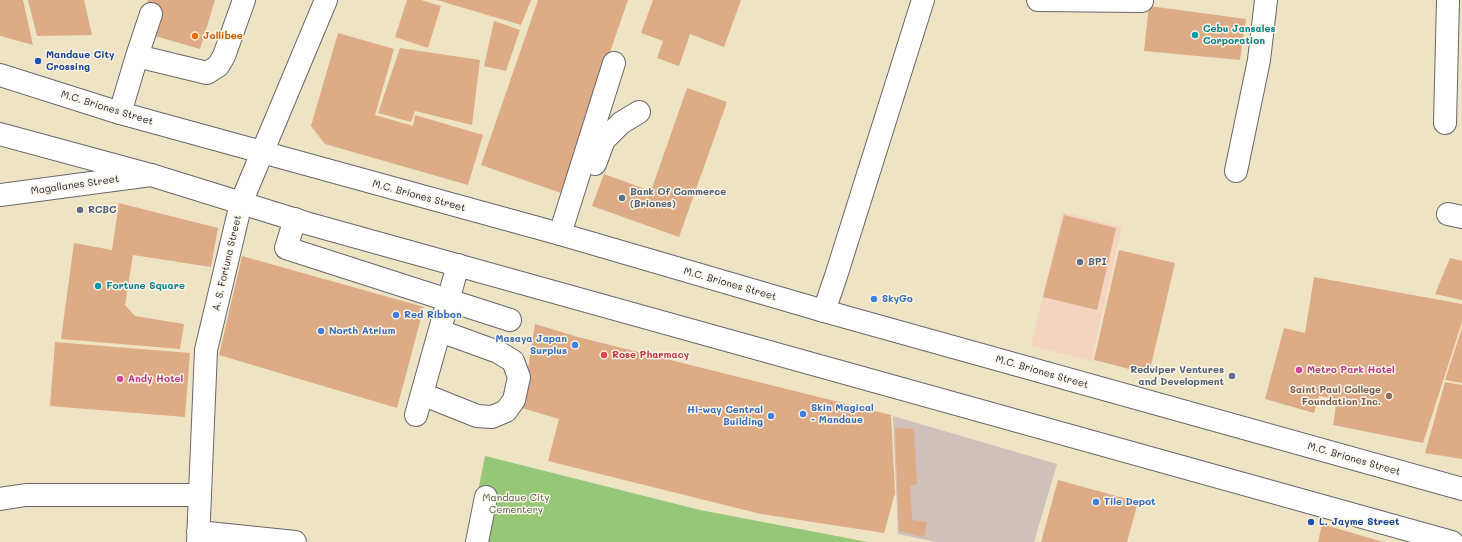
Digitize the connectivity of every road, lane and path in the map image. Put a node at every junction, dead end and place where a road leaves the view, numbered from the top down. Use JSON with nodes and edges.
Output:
{"nodes":[{"id":1,"x":244,"y":0,"type":"edge"},
{"id":2,"x":326,"y":0,"type":"edge"},
{"id":3,"x":923,"y":0,"type":"edge"},
{"id":4,"x":1038,"y":0,"type":"edge"},
{"id":5,"x":1266,"y":0,"type":"edge"},
{"id":6,"x":1448,"y":0,"type":"edge"},
{"id":7,"x":1142,"y":1,"type":"dead end"},
{"id":8,"x":150,"y":14,"type":"dead end"},
{"id":9,"x":137,"y":56,"type":"junction"},
{"id":10,"x":614,"y":62,"type":"dead end"},
{"id":11,"x":0,"y":75,"type":"edge"},
{"id":12,"x":639,"y":112,"type":"dead end"},
{"id":13,"x":120,"y":113,"type":"junction"},
{"id":14,"x":1445,"y":123,"type":"dead end"},
{"id":15,"x":0,"y":134,"type":"edge"},
{"id":16,"x":263,"y":153,"type":"junction"},
{"id":17,"x":1236,"y":171,"type":"dead end"},
{"id":18,"x":151,"y":175,"type":"junction"},
{"id":19,"x":0,"y":195,"type":"edge"},
{"id":20,"x":241,"y":203,"type":"junction"},
{"id":21,"x":295,"y":219,"type":"junction"},
{"id":22,"x":565,"y":236,"type":"junction"},
{"id":23,"x":458,"y":265,"type":"junction"},
{"id":24,"x":448,"y":300,"type":"junction"},
{"id":25,"x":824,"y":311,"type":"junction"},
{"id":26,"x":510,"y":320,"type":"dead end"},
{"id":27,"x":440,"y":331,"type":"junction"},
{"id":28,"x":422,"y":394,"type":"junction"},
{"id":29,"x":416,"y":415,"type":"dead end"},
{"id":30,"x":1462,"y":489,"type":"edge"},
{"id":31,"x":200,"y":495,"type":"junction"},
{"id":32,"x":486,"y":496,"type":"dead end"},
{"id":33,"x":0,"y":499,"type":"edge"},
{"id":34,"x":198,"y":537,"type":"edge"},
{"id":35,"x":295,"y":542,"type":"edge"},
{"id":36,"x":477,"y":542,"type":"edge"},
{"id":37,"x":1452,"y":542,"type":"edge"}],
"edges":[{"from":1,"to":9,"type":"main road"},
{"from":2,"to":16,"type":"main road","name":"A. S. Fortuna Street"},
{"from":3,"to":25,"type":"main road"},
{"from":4,"to":7,"type":"main road"},
{"from":5,"to":17,"type":"main road"},
{"from":6,"to":14,"type":"main road"},
{"from":8,"to":9,"type":"main road"},
{"from":9,"to":13,"type":"main road"},
{"from":10,"to":22,"type":"main road"},
{"from":11,"to":13,"type":"main road","name":"M.C. Briones Street"},
{"from":12,"to":22,"type":"main road"},
{"from":13,"to":16,"type":"main road","name":"M.C. Briones Street"},
{"from":15,"to":18,"type":"main road"},
{"from":16,"to":20,"type":"main road","name":"A. S. Fortuna Street"},
{"from":16,"to":22,"type":"main road","name":"M.C. Briones Street"},
{"from":18,"to":19,"type":"main road","name":"Magallanes Street"},
{"from":18,"to":20,"type":"main road"},
{"from":20,"to":21,"type":"main road"},
{"from":20,"to":31,"type":"main road","name":"A. S. Fortuna Street"},
{"from":21,"to":23,"type":"main road"},
{"from":21,"to":24,"type":"main road"},
{"from":22,"to":25,"type":"main road","name":"M.C. Briones Street"},
{"from":23,"to":24,"type":"main road"},
{"from":23,"to":37,"type":"main road"},
{"from":24,"to":26,"type":"main road"},
{"from":24,"to":27,"type":"main road"},
{"from":25,"to":30,"type":"main road","name":"M.C. Briones Street"},
{"from":27,"to":28,"type":"main road"},
{"from":27,"to":28,"type":"main road"},
{"from":28,"to":29,"type":"main road"},
{"from":31,"to":33,"type":"main road"},
{"from":31,"to":34,"type":"main road","name":"A. S. Fortuna Street"},
{"from":32,"to":36,"type":"main road"},
{"from":34,"to":35,"type":"main road"}]}
